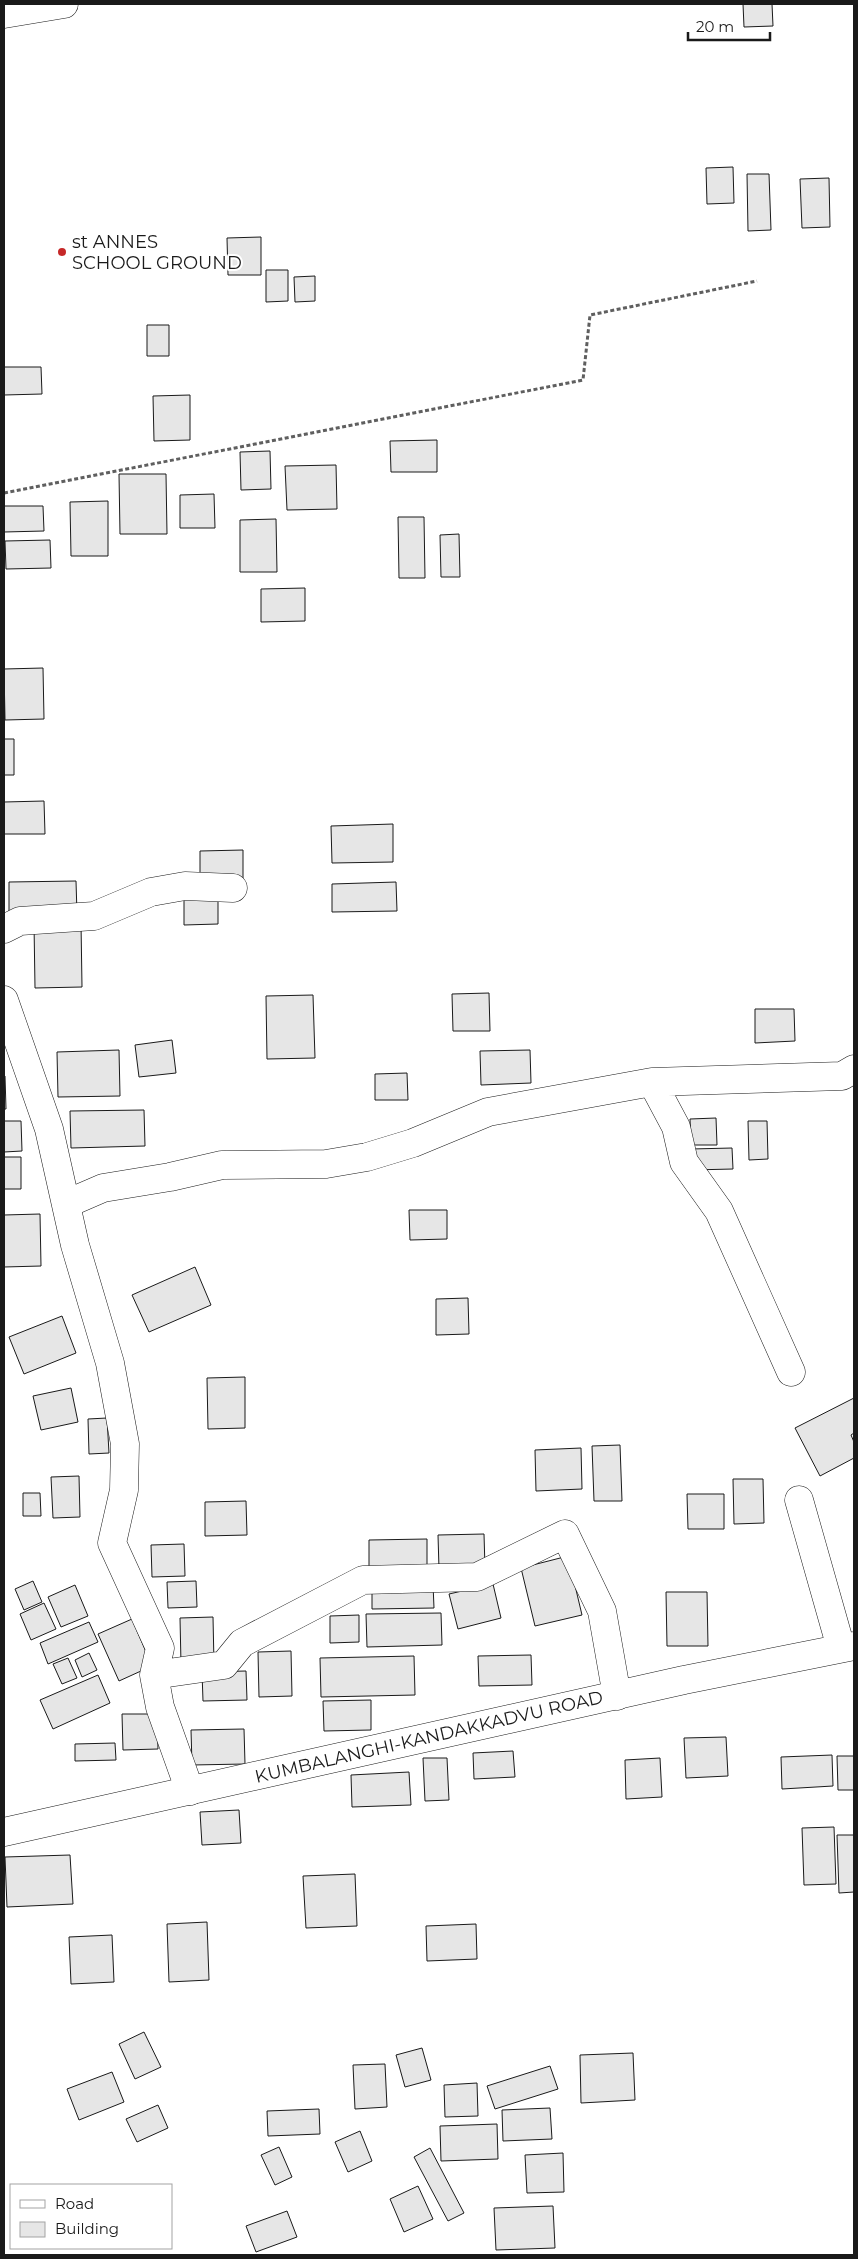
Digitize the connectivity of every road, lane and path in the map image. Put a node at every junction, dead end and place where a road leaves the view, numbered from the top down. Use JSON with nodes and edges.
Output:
{"nodes":[{"id":1,"x":64,"y":4,"type":"edge"},
{"id":2,"x":4,"y":14,"type":"edge"},
{"id":3,"x":757,"y":282,"type":"dead end"},
{"id":4,"x":4,"y":494,"type":"edge"},
{"id":5,"x":233,"y":888,"type":"dead end"},
{"id":6,"x":4,"y":928,"type":"edge"},
{"id":7,"x":4,"y":1000,"type":"edge"},
{"id":8,"x":12,"y":1050,"type":"edge"},
{"id":9,"x":854,"y":1069,"type":"edge"},
{"id":10,"x":652,"y":1082,"type":"junction"},
{"id":11,"x":66,"y":1204,"type":"junction"},
{"id":12,"x":791,"y":1372,"type":"dead end"},
{"id":13,"x":799,"y":1500,"type":"dead end"},
{"id":14,"x":848,"y":1647,"type":"edge"},
{"id":15,"x":154,"y":1675,"type":"junction"},
{"id":16,"x":617,"y":1696,"type":"junction"},
{"id":17,"x":190,"y":1791,"type":"junction"},
{"id":18,"x":4,"y":1832,"type":"edge"}],
"edges":[{"from":1,"to":2,"type":"street"},
{"from":3,"to":4,"type":"path"},
{"from":5,"to":6,"type":"street"},
{"from":7,"to":8,"type":"street"},
{"from":8,"to":11,"type":"street"},
{"from":9,"to":10,"type":"street"},
{"from":10,"to":11,"type":"street"},
{"from":10,"to":12,"type":"street"},
{"from":11,"to":15,"type":"street"},
{"from":13,"to":14,"type":"street"},
{"from":14,"to":16,"type":"street","name":"KUMBALANGHI-KANDAKKADVU ROAD"},
{"from":15,"to":16,"type":"street"},
{"from":15,"to":17,"type":"street"},
{"from":16,"to":17,"type":"street","name":"KUMBALANGHI-KANDAKKADVU ROAD"},
{"from":17,"to":18,"type":"street","name":"KUMBALANGHI-KANDAKKADVU ROAD"}]}
